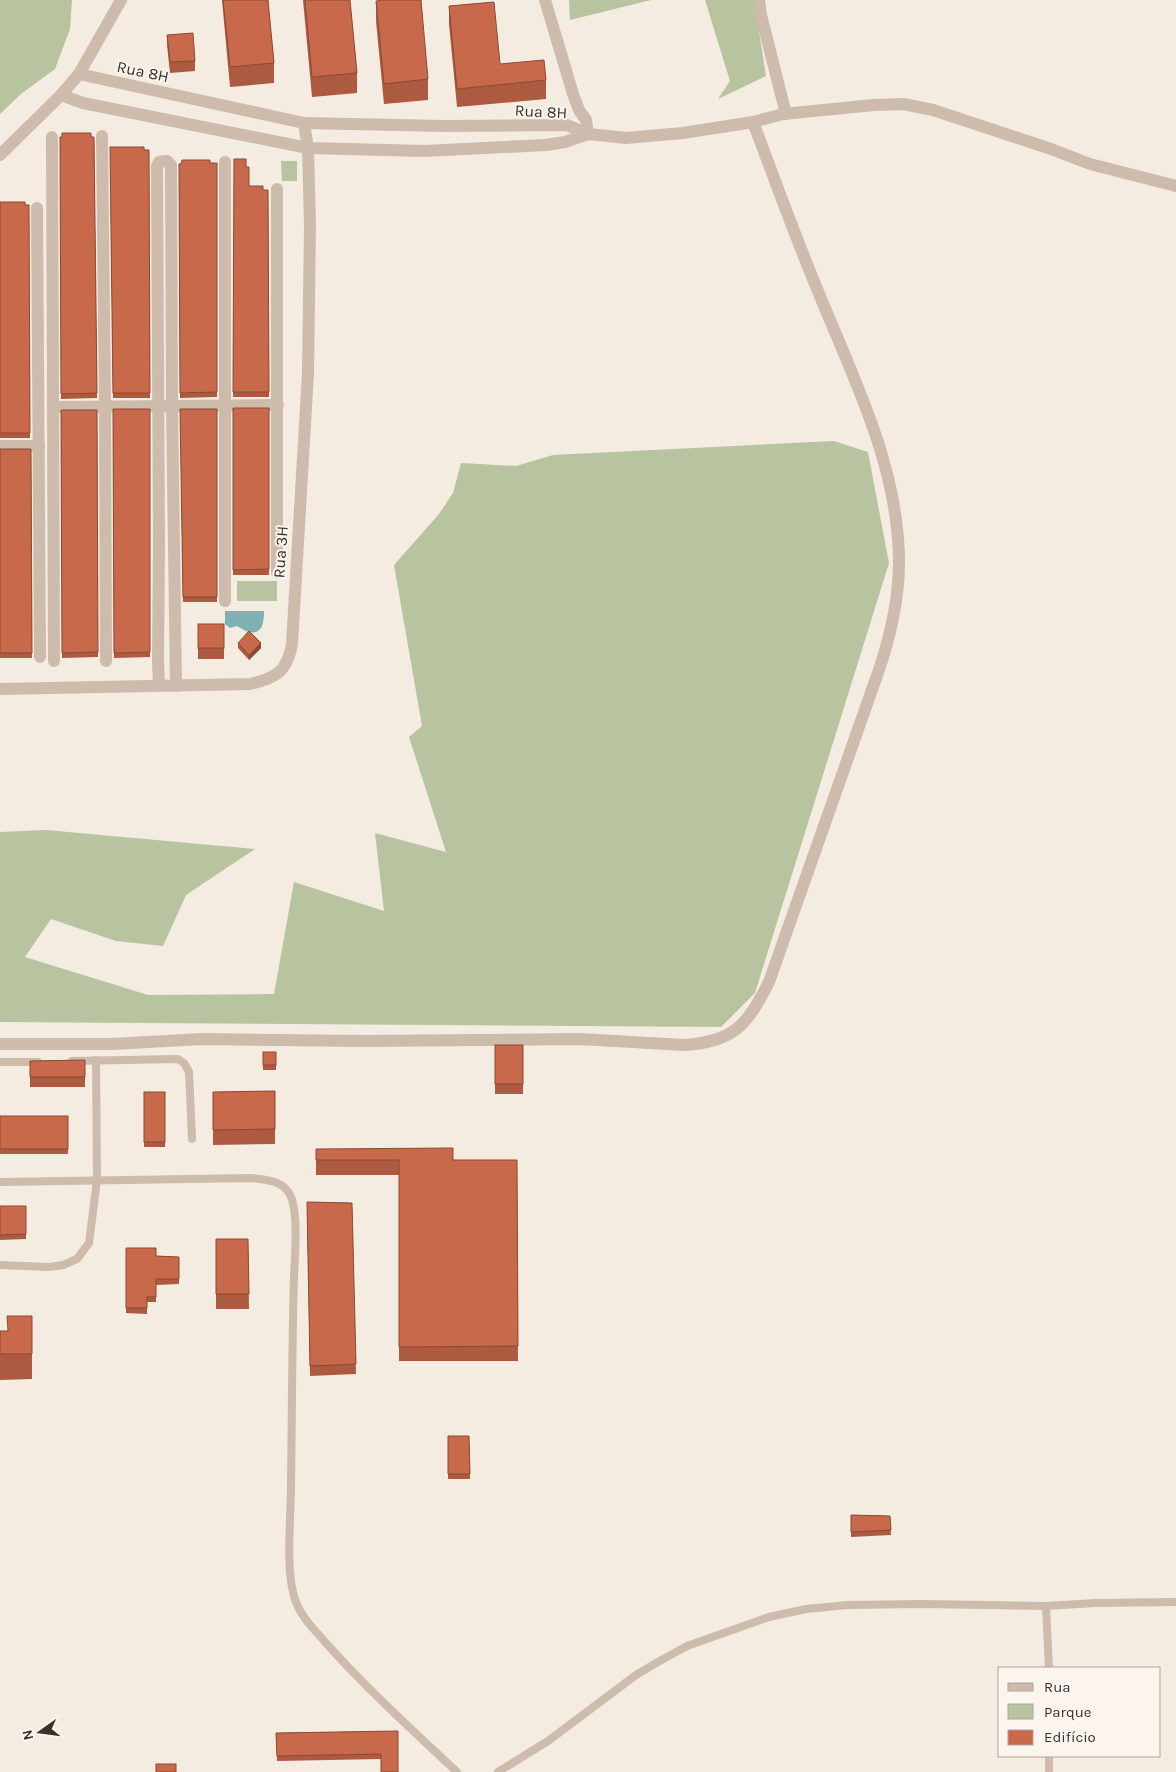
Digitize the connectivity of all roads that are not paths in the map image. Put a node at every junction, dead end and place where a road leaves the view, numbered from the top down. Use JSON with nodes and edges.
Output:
{"nodes":[{"id":1,"x":121,"y":0,"type":"edge"},
{"id":2,"x":545,"y":0,"type":"edge"},
{"id":3,"x":759,"y":0,"type":"edge"},
{"id":4,"x":79,"y":74,"type":"junction"},
{"id":5,"x":61,"y":95,"type":"junction"},
{"id":6,"x":786,"y":114,"type":"junction"},
{"id":7,"x":753,"y":122,"type":"junction"},
{"id":8,"x":304,"y":123,"type":"junction"},
{"id":9,"x":588,"y":134,"type":"junction"},
{"id":10,"x":102,"y":136,"type":"dead end"},
{"id":11,"x":52,"y":137,"type":"dead end"},
{"id":12,"x":308,"y":148,"type":"junction"},
{"id":13,"x":0,"y":155,"type":"edge"},
{"id":14,"x":225,"y":162,"type":"dead end"},
{"id":15,"x":1176,"y":186,"type":"edge"},
{"id":16,"x":277,"y":189,"type":"dead end"},
{"id":17,"x":37,"y":208,"type":"dead end"},
{"id":18,"x":226,"y":405,"type":"junction"},
{"id":19,"x":278,"y":405,"type":"junction"},
{"id":20,"x":105,"y":406,"type":"junction"},
{"id":21,"x":158,"y":406,"type":"junction"},
{"id":22,"x":172,"y":406,"type":"junction"},
{"id":23,"x":54,"y":407,"type":"junction"},
{"id":24,"x":0,"y":446,"type":"edge"},
{"id":25,"x":39,"y":446,"type":"junction"},
{"id":26,"x":277,"y":573,"type":"dead end"},
{"id":27,"x":225,"y":601,"type":"dead end"},
{"id":28,"x":40,"y":657,"type":"dead end"},
{"id":29,"x":54,"y":661,"type":"dead end"},
{"id":30,"x":106,"y":661,"type":"dead end"},
{"id":31,"x":159,"y":685,"type":"junction"},
{"id":32,"x":176,"y":686,"type":"junction"},
{"id":33,"x":0,"y":690,"type":"edge"},
{"id":34,"x":0,"y":1044,"type":"edge"},
{"id":35,"x":96,"y":1060,"type":"junction"},
{"id":36,"x":48,"y":1061,"type":"edge"},
{"id":37,"x":67,"y":1061,"type":"edge"},
{"id":38,"x":0,"y":1062,"type":"edge"},
{"id":39,"x":192,"y":1140,"type":"dead end"},
{"id":40,"x":96,"y":1180,"type":"junction"},
{"id":41,"x":0,"y":1182,"type":"edge"},
{"id":42,"x":0,"y":1265,"type":"edge"},
{"id":43,"x":1176,"y":1602,"type":"edge"},
{"id":44,"x":1046,"y":1606,"type":"junction"},
{"id":45,"x":1049,"y":1667,"type":"edge"},
{"id":46,"x":1049,"y":1757,"type":"edge"},
{"id":47,"x":457,"y":1772,"type":"edge"},
{"id":48,"x":498,"y":1772,"type":"edge"},
{"id":49,"x":1050,"y":1772,"type":"edge"}],
"edges":[{"from":1,"to":4,"type":"street"},
{"from":2,"to":9,"type":"street"},
{"from":3,"to":6,"type":"street"},
{"from":4,"to":5,"type":"street"},
{"from":4,"to":8,"type":"street","name":"Rua 8H"},
{"from":5,"to":12,"type":"street","name":"Rua 8H"},
{"from":5,"to":13,"type":"street"},
{"from":6,"to":7,"type":"street"},
{"from":6,"to":15,"type":"street"},
{"from":7,"to":9,"type":"street"},
{"from":7,"to":34,"type":"street"},
{"from":8,"to":9,"type":"street","name":"Rua 8H"},
{"from":8,"to":12,"type":"street","name":"Rua 3H"},
{"from":9,"to":12,"type":"street","name":"Rua 8H"},
{"from":10,"to":20,"type":"street"},
{"from":11,"to":23,"type":"street"},
{"from":12,"to":32,"type":"street","name":"Rua 3H"},
{"from":14,"to":18,"type":"street"},
{"from":16,"to":19,"type":"street"},
{"from":17,"to":25,"type":"street"},
{"from":18,"to":19,"type":"street"},
{"from":18,"to":22,"type":"street"},
{"from":18,"to":27,"type":"street"},
{"from":19,"to":26,"type":"street"},
{"from":20,"to":21,"type":"street"},
{"from":20,"to":23,"type":"street"},
{"from":20,"to":30,"type":"street"},
{"from":21,"to":22,"type":"street"},
{"from":21,"to":22,"type":"street"},
{"from":21,"to":31,"type":"street"},
{"from":22,"to":32,"type":"street"},
{"from":23,"to":29,"type":"street"},
{"from":24,"to":25,"type":"street"},
{"from":25,"to":28,"type":"street"},
{"from":31,"to":32,"type":"street","name":"Rua 3H"},
{"from":31,"to":33,"type":"street","name":"Rua 3H"},
{"from":35,"to":37,"type":"lane"},
{"from":35,"to":39,"type":"lane"},
{"from":35,"to":40,"type":"lane"},
{"from":36,"to":38,"type":"lane"},
{"from":40,"to":41,"type":"lane"},
{"from":40,"to":42,"type":"lane"},
{"from":40,"to":47,"type":"lane"},
{"from":43,"to":44,"type":"lane"},
{"from":44,"to":45,"type":"lane"},
{"from":44,"to":48,"type":"lane"},
{"from":46,"to":49,"type":"lane"}]}
